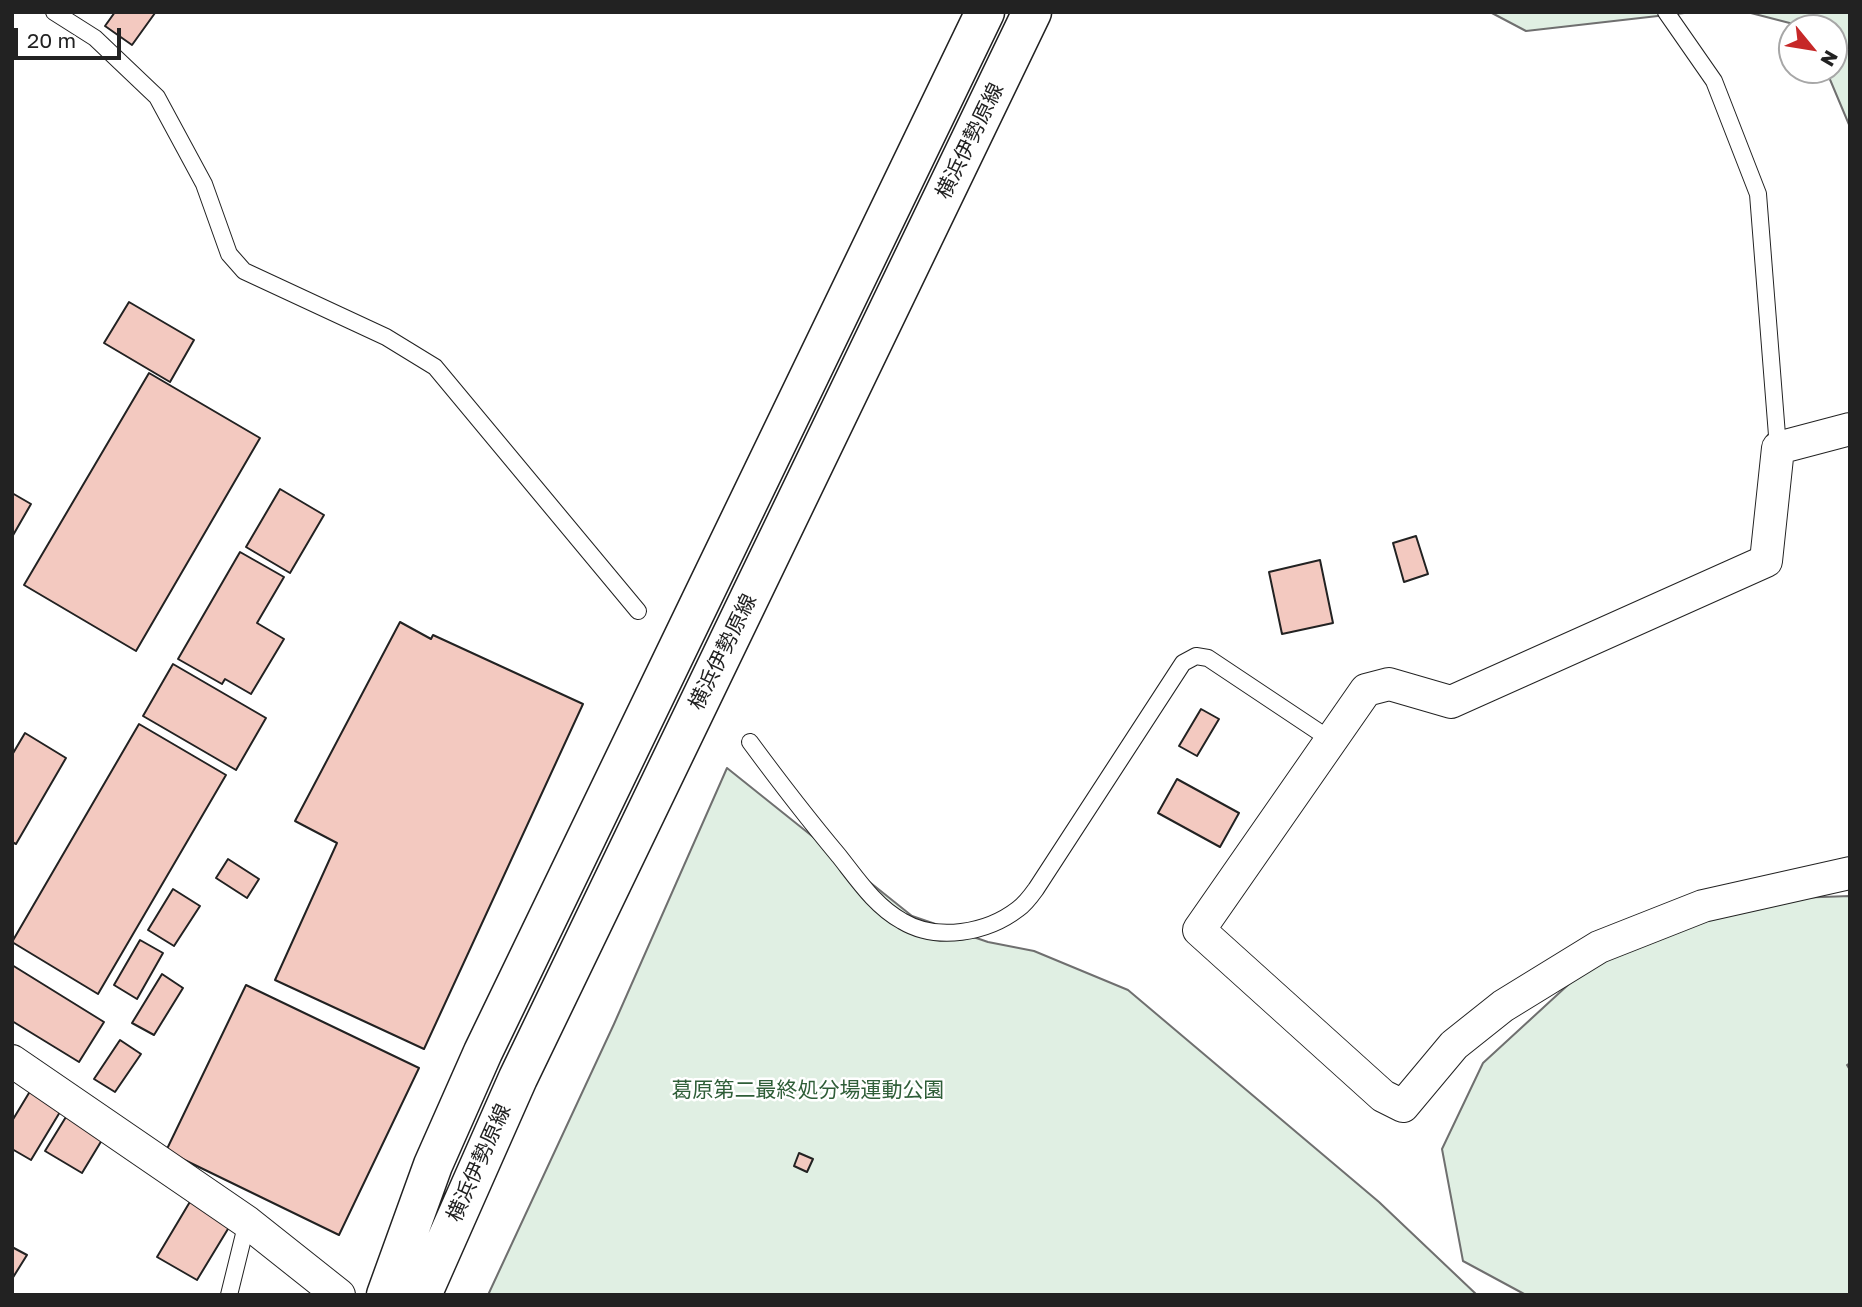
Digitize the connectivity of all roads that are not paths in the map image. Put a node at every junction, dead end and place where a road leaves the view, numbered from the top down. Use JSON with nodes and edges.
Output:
{"nodes":[{"id":1,"x":54,"y":12,"type":"edge"},
{"id":2,"x":985,"y":12,"type":"edge"},
{"id":3,"x":1032,"y":12,"type":"edge"},
{"id":4,"x":1666,"y":12,"type":"edge"},
{"id":5,"x":1850,"y":429,"type":"edge"},
{"id":6,"x":1778,"y":448,"type":"junction"},
{"id":7,"x":638,"y":611,"type":"dead end"},
{"id":8,"x":1331,"y":740,"type":"junction"},
{"id":9,"x":750,"y":742,"type":"dead end"},
{"id":10,"x":1850,"y":873,"type":"edge"},
{"id":11,"x":12,"y":1061,"type":"edge"},
{"id":12,"x":247,"y":1222,"type":"junction"},
{"id":13,"x":229,"y":1295,"type":"edge"},
{"id":14,"x":339,"y":1295,"type":"edge"},
{"id":15,"x":386,"y":1295,"type":"edge"},
{"id":16,"x":422,"y":1295,"type":"edge"}],
"edges":[{"from":1,"to":7,"type":"lane"},
{"from":2,"to":15,"type":"main road","name":"横浜伊勢原線"},
{"from":3,"to":16,"type":"main road","name":"横浜伊勢原線"},
{"from":4,"to":6,"type":"lane"},
{"from":5,"to":6,"type":"street"},
{"from":6,"to":8,"type":"street"},
{"from":8,"to":9,"type":"lane"},
{"from":8,"to":10,"type":"street"},
{"from":11,"to":12,"type":"street"},
{"from":12,"to":13,"type":"lane"},
{"from":12,"to":14,"type":"street"}]}
